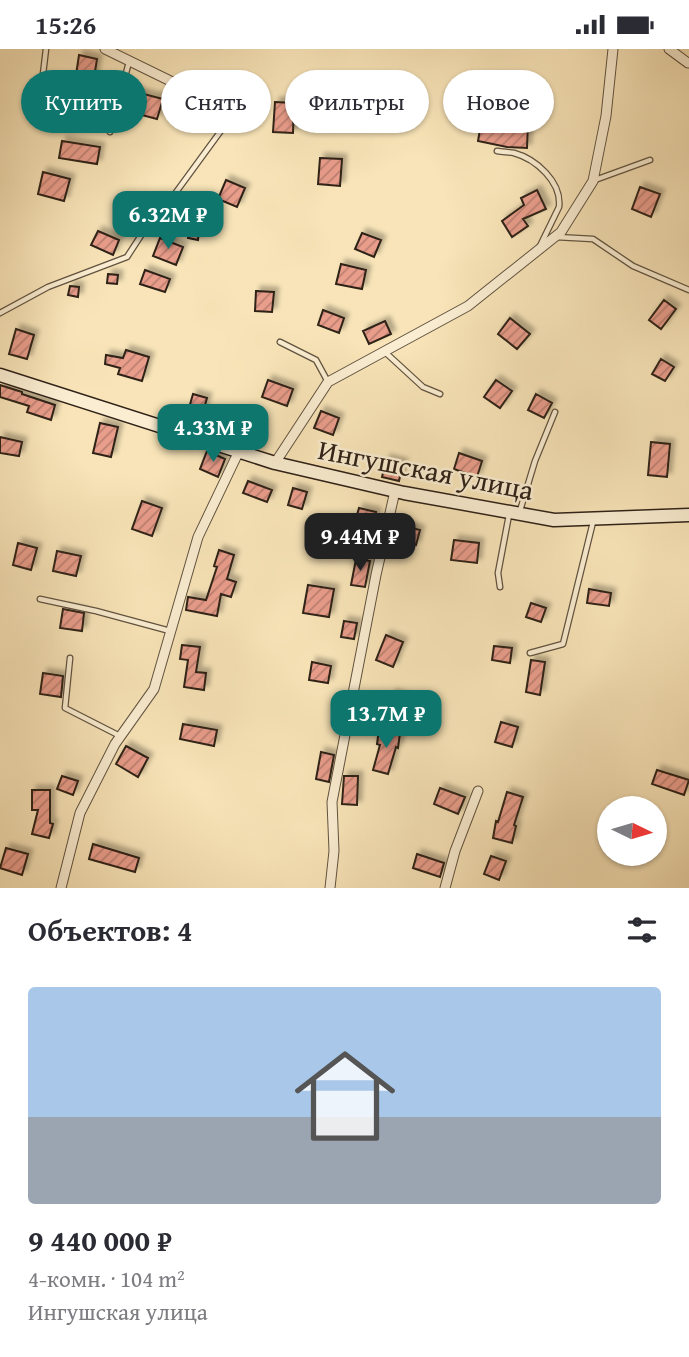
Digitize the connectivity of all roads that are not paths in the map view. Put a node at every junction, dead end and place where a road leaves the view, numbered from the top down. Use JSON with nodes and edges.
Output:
{"nodes":[{"id":1,"x":46,"y":49,"type":"edge"},
{"id":2,"x":104,"y":49,"type":"edge"},
{"id":3,"x":613,"y":49,"type":"edge"},
{"id":4,"x":669,"y":49,"type":"edge"},
{"id":5,"x":129,"y":62,"type":"junction"},
{"id":6,"x":688,"y":63,"type":"edge"},
{"id":7,"x":43,"y":70,"type":"edge"},
{"id":8,"x":127,"y":70,"type":"edge"},
{"id":9,"x":161,"y":77,"type":"edge"},
{"id":10,"x":219,"y":133,"type":"edge"},
{"id":11,"x":497,"y":151,"type":"dead end"},
{"id":12,"x":650,"y":160,"type":"dead end"},
{"id":13,"x":593,"y":181,"type":"junction"},
{"id":14,"x":555,"y":237,"type":"junction"},
{"id":15,"x":537,"y":253,"type":"junction"},
{"id":16,"x":689,"y":290,"type":"edge"},
{"id":17,"x":0,"y":313,"type":"edge"},
{"id":18,"x":280,"y":342,"type":"dead end"},
{"id":19,"x":384,"y":351,"type":"junction"},
{"id":20,"x":0,"y":375,"type":"edge"},
{"id":21,"x":328,"y":382,"type":"junction"},
{"id":22,"x":440,"y":394,"type":"dead end"},
{"id":23,"x":555,"y":412,"type":"dead end"},
{"id":24,"x":239,"y":451,"type":"junction"},
{"id":25,"x":275,"y":463,"type":"junction"},
{"id":26,"x":395,"y":491,"type":"junction"},
{"id":27,"x":514,"y":513,"type":"junction"},
{"id":28,"x":689,"y":515,"type":"edge"},
{"id":29,"x":594,"y":518,"type":"junction"},
{"id":30,"x":500,"y":587,"type":"dead end"},
{"id":31,"x":40,"y":600,"type":"dead end"},
{"id":32,"x":171,"y":632,"type":"junction"},
{"id":33,"x":530,"y":653,"type":"dead end"},
{"id":34,"x":70,"y":658,"type":"dead end"},
{"id":35,"x":120,"y":736,"type":"junction"},
{"id":36,"x":478,"y":791,"type":"dead end"},
{"id":37,"x":61,"y":888,"type":"edge"},
{"id":38,"x":330,"y":888,"type":"edge"},
{"id":39,"x":444,"y":888,"type":"edge"}],
"edges":[{"from":1,"to":7,"type":"lane"},
{"from":2,"to":5,"type":"street"},
{"from":3,"to":13,"type":"street"},
{"from":4,"to":6,"type":"street"},
{"from":5,"to":8,"type":"lane"},
{"from":5,"to":9,"type":"street"},
{"from":10,"to":17,"type":"lane"},
{"from":11,"to":15,"type":"lane"},
{"from":12,"to":13,"type":"lane"},
{"from":13,"to":14,"type":"street"},
{"from":14,"to":15,"type":"street"},
{"from":14,"to":16,"type":"lane"},
{"from":15,"to":19,"type":"street"},
{"from":18,"to":21,"type":"lane"},
{"from":19,"to":21,"type":"street"},
{"from":19,"to":22,"type":"lane"},
{"from":20,"to":24,"type":"street","name":"Ингушская улица"},
{"from":21,"to":25,"type":"street"},
{"from":23,"to":27,"type":"lane"},
{"from":24,"to":25,"type":"street","name":"Ингушская улица"},
{"from":24,"to":32,"type":"street"},
{"from":25,"to":26,"type":"street","name":"Ингушская улица"},
{"from":26,"to":27,"type":"street","name":"Ингушская улица"},
{"from":26,"to":38,"type":"street"},
{"from":27,"to":29,"type":"street","name":"Ингушская улица"},
{"from":27,"to":30,"type":"lane"},
{"from":28,"to":29,"type":"street","name":"Ингушская улица"},
{"from":29,"to":33,"type":"lane"},
{"from":31,"to":32,"type":"lane"},
{"from":32,"to":35,"type":"street"},
{"from":34,"to":35,"type":"lane"},
{"from":35,"to":37,"type":"street"},
{"from":36,"to":39,"type":"street"}]}
